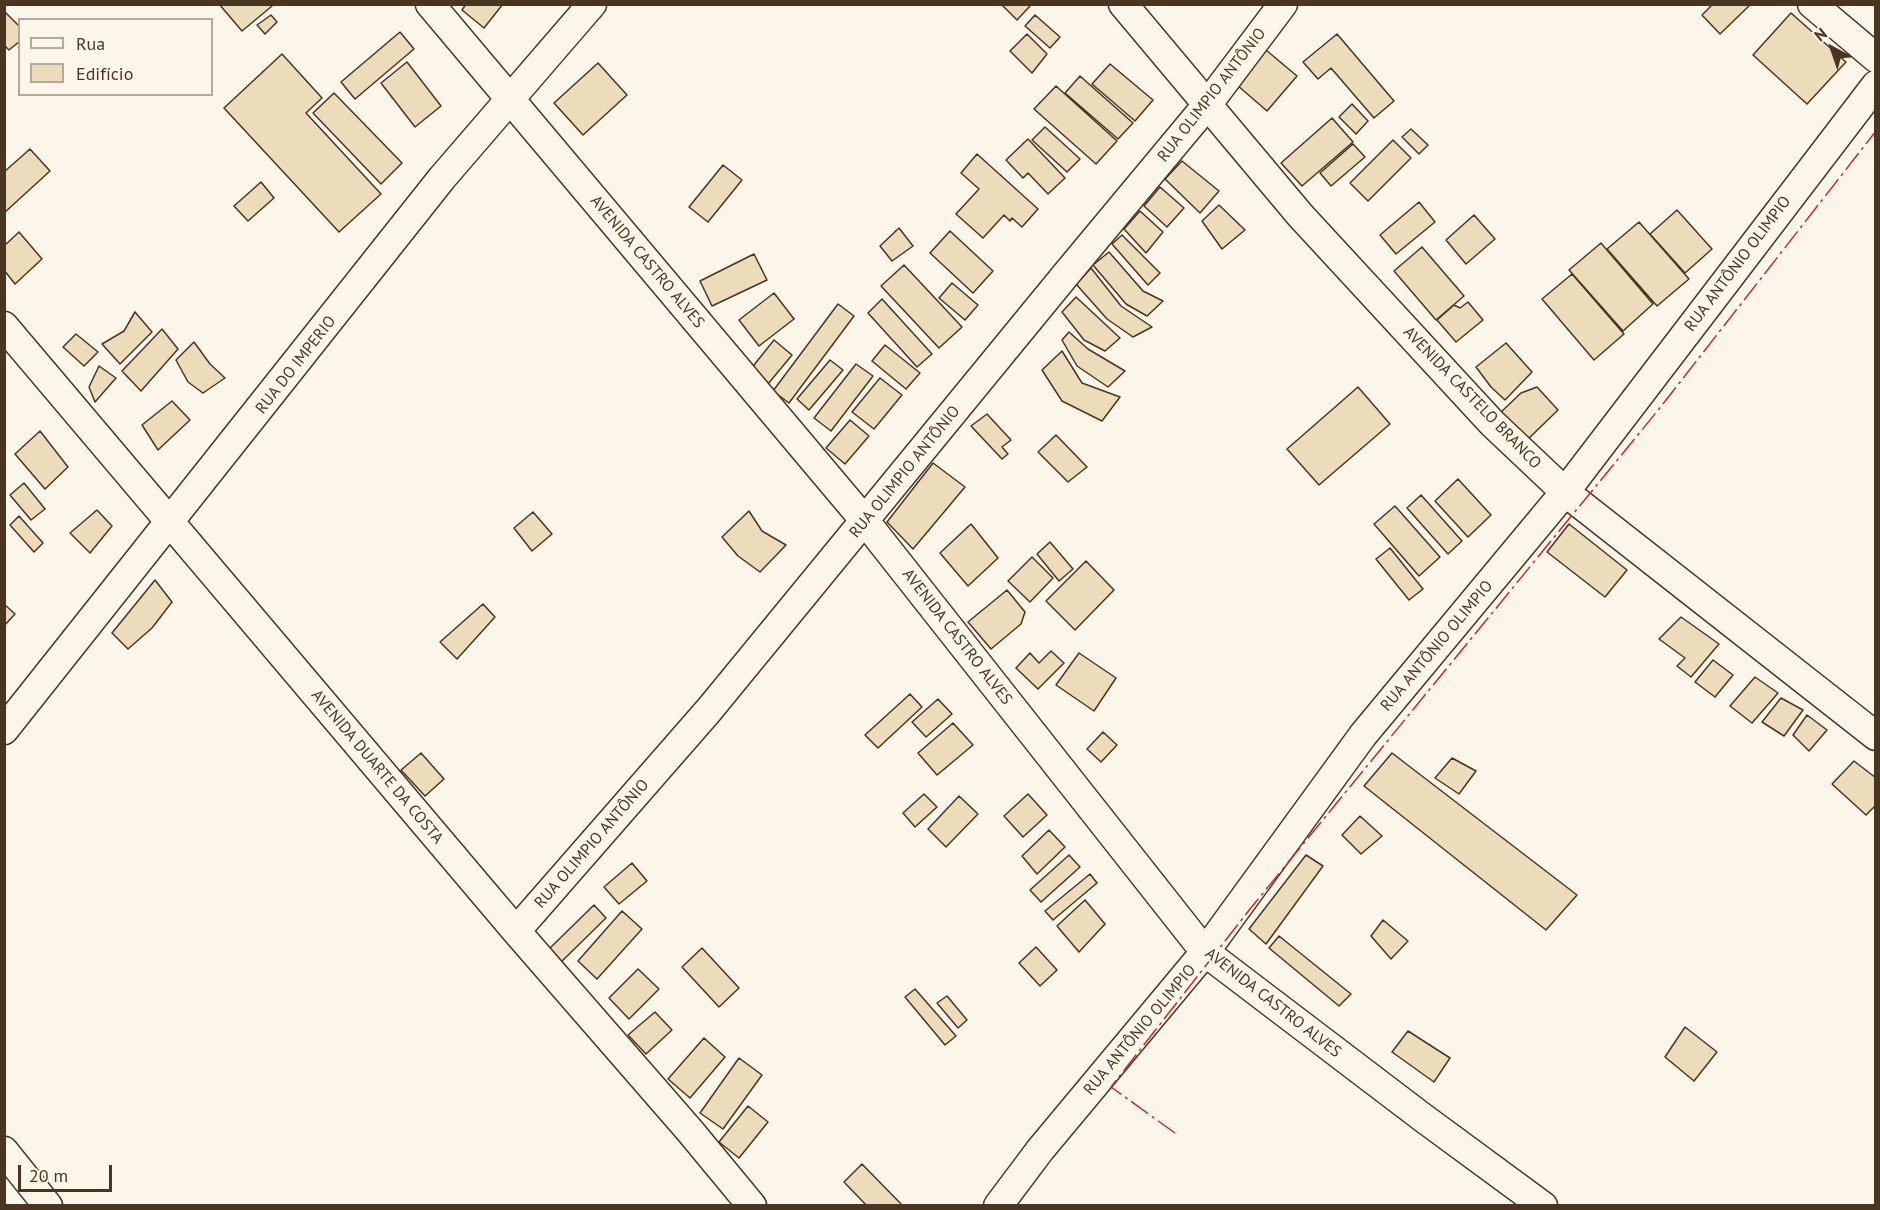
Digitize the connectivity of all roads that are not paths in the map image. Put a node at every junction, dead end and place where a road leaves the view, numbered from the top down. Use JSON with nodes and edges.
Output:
{"nodes":[{"id":1,"x":430,"y":4,"type":"edge"},
{"id":2,"x":592,"y":4,"type":"edge"},
{"id":3,"x":1123,"y":4,"type":"edge"},
{"id":4,"x":1283,"y":4,"type":"edge"},
{"id":5,"x":1812,"y":4,"type":"edge"},
{"id":6,"x":1875,"y":58,"type":"edge"},
{"id":7,"x":1875,"y":85,"type":"edge"},
{"id":8,"x":510,"y":101,"type":"junction"},
{"id":9,"x":1207,"y":105,"type":"junction"},
{"id":10,"x":4,"y":326,"type":"edge"},
{"id":11,"x":1565,"y":492,"type":"junction"},
{"id":12,"x":865,"y":521,"type":"junction"},
{"id":13,"x":170,"y":523,"type":"junction"},
{"id":14,"x":4,"y":730,"type":"edge"},
{"id":15,"x":1875,"y":736,"type":"edge"},
{"id":16,"x":516,"y":931,"type":"junction"},
{"id":17,"x":1205,"y":952,"type":"junction"},
{"id":18,"x":4,"y":1151,"type":"edge"},
{"id":19,"x":48,"y":1206,"type":"edge"},
{"id":20,"x":752,"y":1206,"type":"edge"},
{"id":21,"x":998,"y":1206,"type":"edge"},
{"id":22,"x":1543,"y":1206,"type":"edge"}],
"edges":[{"from":1,"to":8,"type":"street","name":"AVENIDA CASTRO ALVES"},
{"from":2,"to":8,"type":"street","name":"RUA DO IMPERIO"},
{"from":3,"to":9,"type":"street","name":"AVENIDA CASTELO BRANCO"},
{"from":4,"to":9,"type":"street","name":"RUA OLIMPIO ANTÔNIO"},
{"from":5,"to":6,"type":"street"},
{"from":7,"to":11,"type":"street","name":"RUA ANTÔNIO OLIMPIO"},
{"from":8,"to":12,"type":"street","name":"AVENIDA CASTRO ALVES"},
{"from":8,"to":13,"type":"street","name":"RUA DO IMPERIO"},
{"from":9,"to":11,"type":"street","name":"AVENIDA CASTELO BRANCO"},
{"from":9,"to":12,"type":"street","name":"RUA OLIMPIO ANTÔNIO"},
{"from":10,"to":13,"type":"street","name":"AVENIDA DUARTE DA COSTA"},
{"from":11,"to":15,"type":"street","name":"AVENIDA CASTELO BRANCO"},
{"from":11,"to":17,"type":"street","name":"RUA ANTÔNIO OLIMPIO"},
{"from":12,"to":16,"type":"street","name":"RUA OLIMPIO ANTÔNIO"},
{"from":12,"to":17,"type":"street","name":"AVENIDA CASTRO ALVES"},
{"from":13,"to":14,"type":"street","name":"RUA DO IMPERIO"},
{"from":13,"to":16,"type":"street","name":"AVENIDA DUARTE DA COSTA"},
{"from":16,"to":20,"type":"street","name":"AVENIDA DUARTE DA COSTA"},
{"from":17,"to":21,"type":"street","name":"RUA ANTÔNIO OLIMPIO"},
{"from":17,"to":22,"type":"street","name":"AVENIDA CASTRO ALVES"},
{"from":18,"to":19,"type":"street"}]}
